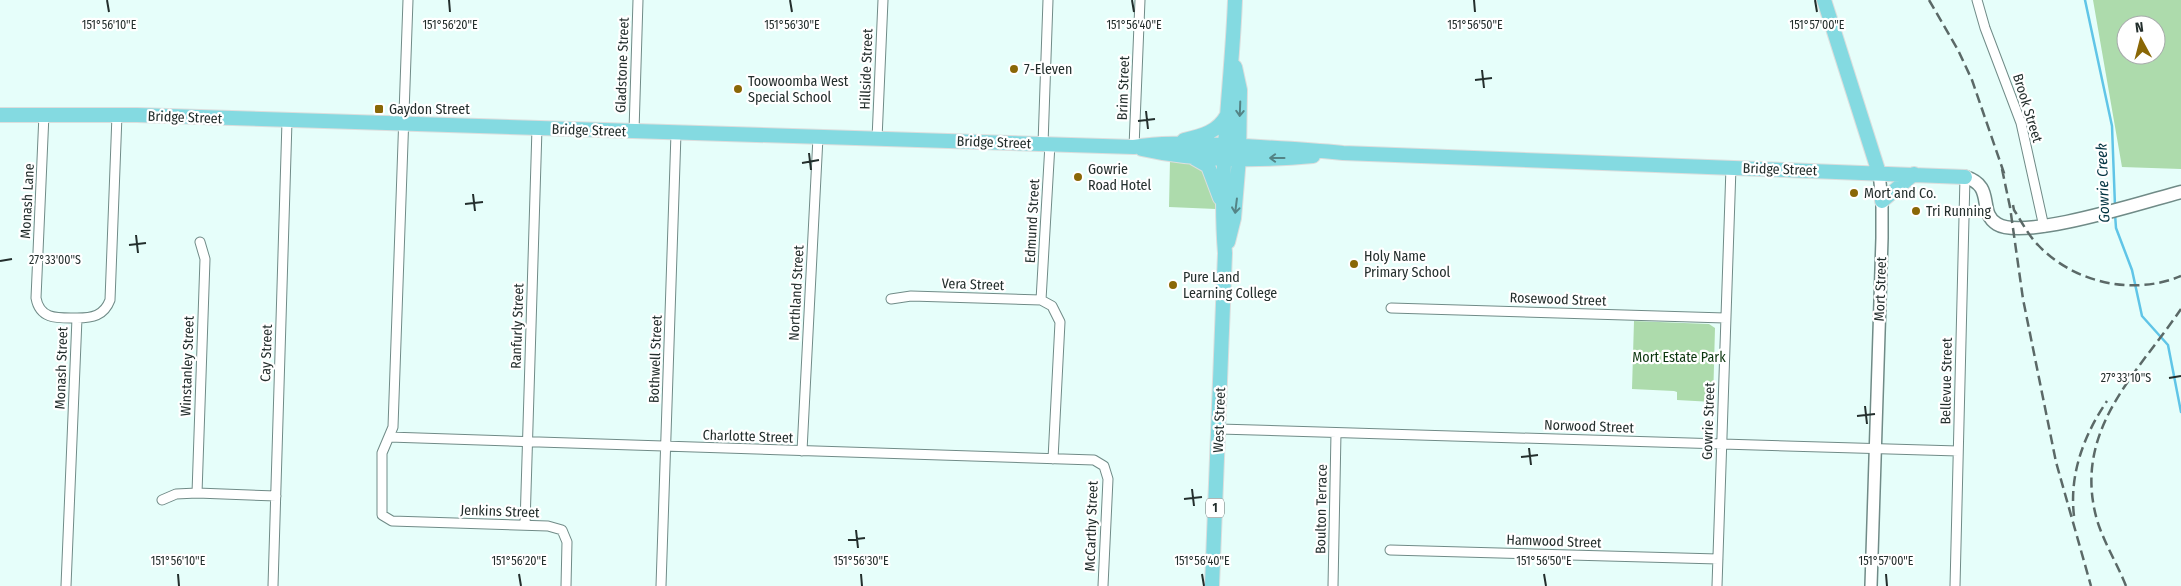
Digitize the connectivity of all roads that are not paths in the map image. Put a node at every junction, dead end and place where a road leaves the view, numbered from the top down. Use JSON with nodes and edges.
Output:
{"nodes":[{"id":1,"x":408,"y":0,"type":"edge"},
{"id":2,"x":638,"y":0,"type":"edge"},
{"id":3,"x":883,"y":0,"type":"edge"},
{"id":4,"x":1048,"y":0,"type":"edge"},
{"id":5,"x":1140,"y":0,"type":"edge"},
{"id":6,"x":1236,"y":0,"type":"edge"},
{"id":7,"x":1824,"y":0,"type":"edge"},
{"id":8,"x":1977,"y":0,"type":"edge"},
{"id":9,"x":1233,"y":62,"type":"junction"},
{"id":10,"x":0,"y":108,"type":"edge"},
{"id":11,"x":44,"y":114,"type":"junction"},
{"id":12,"x":0,"y":115,"type":"edge"},
{"id":13,"x":117,"y":115,"type":"junction"},
{"id":14,"x":1227,"y":115,"type":"junction"},
{"id":15,"x":287,"y":121,"type":"junction"},
{"id":16,"x":404,"y":124,"type":"junction"},
{"id":17,"x":537,"y":128,"type":"junction"},
{"id":18,"x":634,"y":131,"type":"junction"},
{"id":19,"x":676,"y":133,"type":"junction"},
{"id":20,"x":818,"y":137,"type":"junction"},
{"id":21,"x":877,"y":139,"type":"junction"},
{"id":22,"x":1158,"y":143,"type":"junction"},
{"id":23,"x":1047,"y":144,"type":"junction"},
{"id":24,"x":1134,"y":147,"type":"junction"},
{"id":25,"x":1232,"y":152,"type":"junction"},
{"id":26,"x":1190,"y":157,"type":"junction"},
{"id":27,"x":1731,"y":167,"type":"junction"},
{"id":28,"x":1879,"y":173,"type":"junction"},
{"id":29,"x":1914,"y":174,"type":"junction"},
{"id":30,"x":1965,"y":177,"type":"junction"},
{"id":31,"x":2181,"y":192,"type":"edge"},
{"id":32,"x":1882,"y":201,"type":"junction"},
{"id":33,"x":1222,"y":219,"type":"junction"},
{"id":34,"x":2044,"y":227,"type":"junction"},
{"id":35,"x":200,"y":242,"type":"dead end"},
{"id":36,"x":1225,"y":253,"type":"junction"},
{"id":37,"x":891,"y":299,"type":"dead end"},
{"id":38,"x":1041,"y":300,"type":"junction"},
{"id":39,"x":1391,"y":308,"type":"dead end"},
{"id":40,"x":77,"y":318,"type":"junction"},
{"id":41,"x":1725,"y":318,"type":"junction"},
{"id":42,"x":1219,"y":429,"type":"junction"},
{"id":43,"x":1336,"y":433,"type":"junction"},
{"id":44,"x":389,"y":438,"type":"junction"},
{"id":45,"x":527,"y":442,"type":"junction"},
{"id":46,"x":1721,"y":444,"type":"junction"},
{"id":47,"x":666,"y":447,"type":"junction"},
{"id":48,"x":1875,"y":449,"type":"junction"},
{"id":49,"x":802,"y":451,"type":"junction"},
{"id":50,"x":1958,"y":451,"type":"junction"},
{"id":51,"x":1053,"y":459,"type":"junction"},
{"id":52,"x":1104,"y":466,"type":"joint"},
{"id":53,"x":197,"y":492,"type":"junction"},
{"id":54,"x":276,"y":496,"type":"junction"},
{"id":55,"x":162,"y":500,"type":"dead end"},
{"id":56,"x":525,"y":526,"type":"junction"},
{"id":57,"x":1390,"y":550,"type":"dead end"},
{"id":58,"x":1718,"y":559,"type":"junction"},
{"id":59,"x":66,"y":586,"type":"edge"},
{"id":60,"x":273,"y":586,"type":"edge"},
{"id":61,"x":566,"y":586,"type":"edge"},
{"id":62,"x":661,"y":586,"type":"edge"},
{"id":63,"x":1103,"y":586,"type":"edge"},
{"id":64,"x":1212,"y":586,"type":"edge"},
{"id":65,"x":1333,"y":586,"type":"edge"},
{"id":66,"x":1717,"y":586,"type":"edge"},
{"id":67,"x":1870,"y":586,"type":"edge"},
{"id":68,"x":1955,"y":586,"type":"edge"}],
"edges":[{"from":1,"to":16,"type":"street"},
{"from":2,"to":18,"type":"street","name":"Gladstone Street"},
{"from":3,"to":21,"type":"street","name":"Hillside Street"},
{"from":4,"to":23,"type":"street","name":"Edmund Street"},
{"from":5,"to":24,"type":"street","name":"Brim Street"},
{"from":6,"to":9,"type":"main road","name":"West Street"},
{"from":7,"to":28,"type":"main road","name":"Mort Street"},
{"from":8,"to":34,"type":"street","name":"Brook Street"},
{"from":9,"to":14,"type":"main road","name":"West Street"},
{"from":9,"to":25,"type":"main road","name":"West Street","one_way":true},
{"from":10,"to":11,"type":"main road","name":"Bridge Street"},
{"from":11,"to":12,"type":"main road","name":"Bridge Street"},
{"from":11,"to":13,"type":"main road","name":"Bridge Street"},
{"from":11,"to":40,"type":"street","name":"Monash Lane"},
{"from":13,"to":15,"type":"main road","name":"Bridge Street"},
{"from":13,"to":40,"type":"street","name":"Monash Street"},
{"from":14,"to":22,"type":"main road"},
{"from":14,"to":25,"type":"main road","name":"West Street"},
{"from":15,"to":16,"type":"main road","name":"Bridge Street"},
{"from":15,"to":54,"type":"street","name":"Cay Street"},
{"from":16,"to":17,"type":"main road","name":"Bridge Street"},
{"from":16,"to":44,"type":"street"},
{"from":17,"to":18,"type":"main road","name":"Bridge Street"},
{"from":17,"to":45,"type":"street","name":"Ranfurly Street"},
{"from":18,"to":19,"type":"main road","name":"Bridge Street"},
{"from":19,"to":20,"type":"main road","name":"Bridge Street"},
{"from":19,"to":47,"type":"street","name":"Bothwell Street"},
{"from":20,"to":21,"type":"main road","name":"Bridge Street"},
{"from":20,"to":49,"type":"street","name":"Northland Street"},
{"from":21,"to":23,"type":"main road","name":"Bridge Street"},
{"from":22,"to":24,"type":"main road","name":"Bridge Street"},
{"from":22,"to":25,"type":"main road","name":"Bridge Street"},
{"from":23,"to":24,"type":"main road","name":"Bridge Street"},
{"from":23,"to":38,"type":"street","name":"Edmund Street"},
{"from":24,"to":26,"type":"main road","name":"Bridge Street"},
{"from":25,"to":26,"type":"main road","name":"Bridge Street"},
{"from":25,"to":27,"type":"main road","name":"Bridge Street"},
{"from":25,"to":33,"type":"main road","name":"West Street"},
{"from":25,"to":36,"type":"main road","name":"West Street","one_way":true},
{"from":26,"to":33,"type":"main road"},
{"from":27,"to":28,"type":"main road","name":"Bridge Street"},
{"from":27,"to":41,"type":"street","name":"Gowrie Street"},
{"from":28,"to":29,"type":"main road","name":"Bridge Street"},
{"from":28,"to":32,"type":"street","name":"Mort Street"},
{"from":29,"to":30,"type":"main road","name":"Bridge Street"},
{"from":29,"to":32,"type":"main road"},
{"from":30,"to":34,"type":"main road"},
{"from":30,"to":50,"type":"street","name":"Bellevue Street"},
{"from":31,"to":34,"type":"main road"},
{"from":32,"to":48,"type":"street","name":"Mort Street"},
{"from":33,"to":36,"type":"main road","name":"West Street"},
{"from":35,"to":53,"type":"street","name":"Winstanley Street"},
{"from":36,"to":42,"type":"main road","name":"West Street"},
{"from":37,"to":38,"type":"street","name":"Vera Street"},
{"from":38,"to":51,"type":"street","name":"Vera Street"},
{"from":39,"to":41,"type":"street","name":"Rosewood Street"},
{"from":40,"to":59,"type":"street","name":"Monash Street"},
{"from":41,"to":46,"type":"street","name":"Gowrie Street"},
{"from":42,"to":43,"type":"street","name":"Norwood Street"},
{"from":42,"to":64,"type":"main road","name":"West Street","number":"1"},
{"from":43,"to":46,"type":"street","name":"Norwood Street"},
{"from":43,"to":65,"type":"street","name":"Boulton Terrace"},
{"from":44,"to":45,"type":"street","name":"Charlotte Street"},
{"from":44,"to":56,"type":"street","name":"Jenkins Street"},
{"from":45,"to":47,"type":"street","name":"Charlotte Street"},
{"from":45,"to":56,"type":"street","name":"Ranfurly Street"},
{"from":46,"to":48,"type":"street","name":"Norwood Street"},
{"from":46,"to":58,"type":"street","name":"Gowrie Street"},
{"from":47,"to":49,"type":"street","name":"Charlotte Street"},
{"from":47,"to":62,"type":"street","name":"Bothwell Street"},
{"from":48,"to":50,"type":"street","name":"Norwood Street"},
{"from":48,"to":67,"type":"street","name":"Mort Street"},
{"from":49,"to":51,"type":"street","name":"Charlotte Street"},
{"from":50,"to":68,"type":"street","name":"Bellevue Street"},
{"from":51,"to":52,"type":"street","name":"Charlotte Street"},
{"from":52,"to":63,"type":"street","name":"McCarthy Street"},
{"from":53,"to":54,"type":"street"},
{"from":53,"to":55,"type":"street"},
{"from":54,"to":60,"type":"street","name":"Cay Street"},
{"from":56,"to":61,"type":"street","name":"Jenkins Street"},
{"from":57,"to":58,"type":"street","name":"Hamwood Street"},
{"from":58,"to":66,"type":"street","name":"Gowrie Street"}]}
